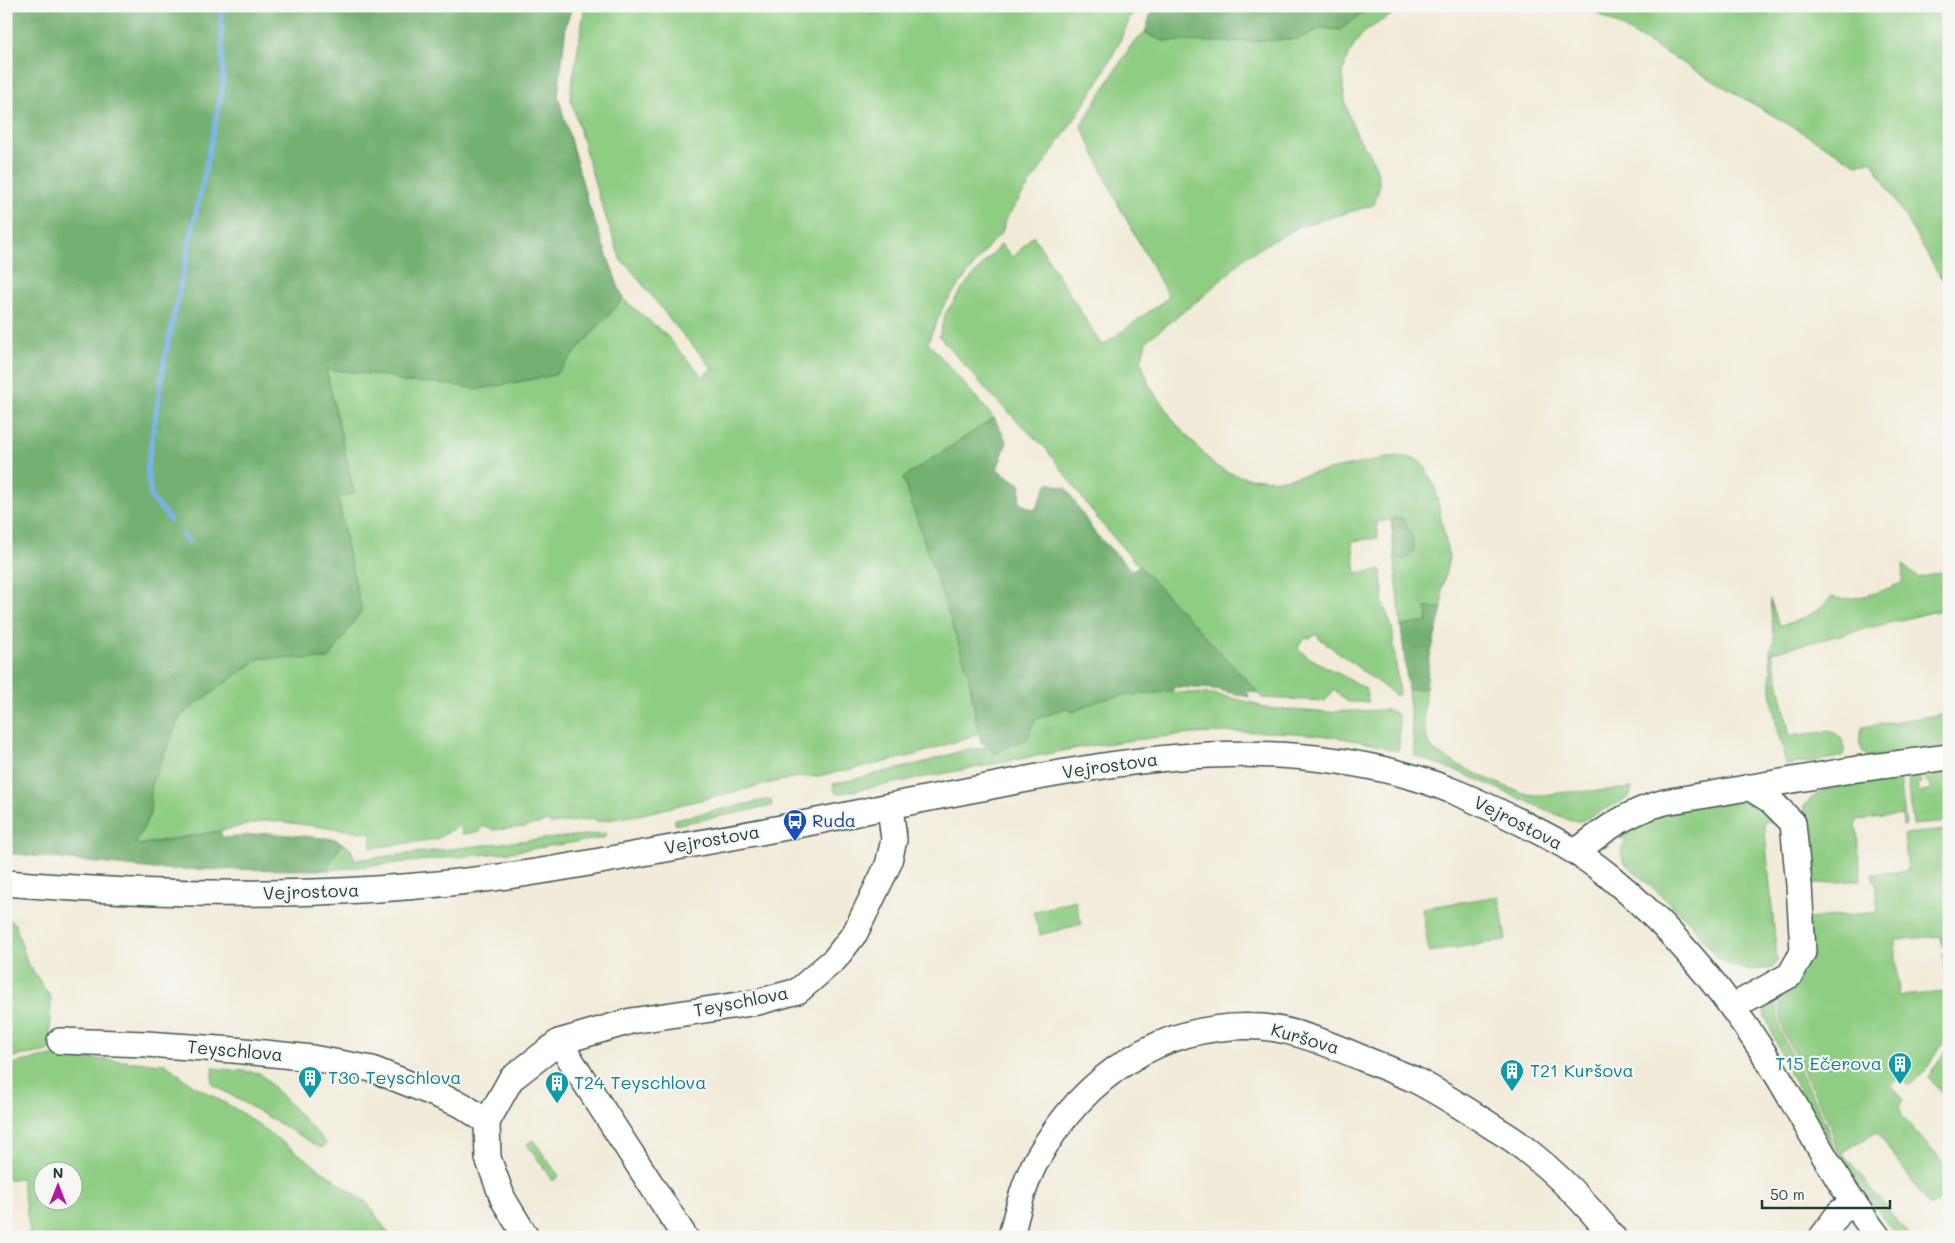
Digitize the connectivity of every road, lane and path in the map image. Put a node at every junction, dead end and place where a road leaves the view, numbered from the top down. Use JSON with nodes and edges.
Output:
{"nodes":[{"id":1,"x":1949,"y":757,"type":"edge"},
{"id":2,"x":1749,"y":787,"type":"junction"},
{"id":3,"x":890,"y":806,"type":"junction"},
{"id":4,"x":1576,"y":852,"type":"junction"},
{"id":5,"x":6,"y":883,"type":"edge"},
{"id":6,"x":1732,"y":1007,"type":"junction"},
{"id":7,"x":60,"y":1041,"type":"dead end"},
{"id":8,"x":559,"y":1042,"type":"junction"},
{"id":9,"x":487,"y":1122,"type":"junction"},
{"id":10,"x":1853,"y":1202,"type":"junction"},
{"id":11,"x":526,"y":1237,"type":"edge"},
{"id":12,"x":685,"y":1237,"type":"edge"},
{"id":13,"x":1011,"y":1237,"type":"edge"},
{"id":14,"x":1613,"y":1237,"type":"edge"},
{"id":15,"x":1822,"y":1237,"type":"edge"},
{"id":16,"x":1878,"y":1237,"type":"edge"}],
"edges":[{"from":1,"to":2,"type":"street","name":"Vejrostova"},
{"from":2,"to":4,"type":"street","name":"Vejrostova"},
{"from":2,"to":6,"type":"street"},
{"from":3,"to":4,"type":"street","name":"Vejrostova"},
{"from":3,"to":5,"type":"street","name":"Vejrostova"},
{"from":3,"to":8,"type":"street","name":"Teyschlova"},
{"from":4,"to":6,"type":"street","name":"Vejrostova"},
{"from":6,"to":10,"type":"street","name":"Vejrostova"},
{"from":7,"to":9,"type":"street","name":"Teyschlova"},
{"from":8,"to":9,"type":"street","name":"Teyschlova"},
{"from":8,"to":12,"type":"street"},
{"from":9,"to":11,"type":"street"},
{"from":10,"to":15,"type":"street"},
{"from":10,"to":16,"type":"street","name":"Vejrostova"},
{"from":13,"to":14,"type":"street","name":"Kuršova"}]}
